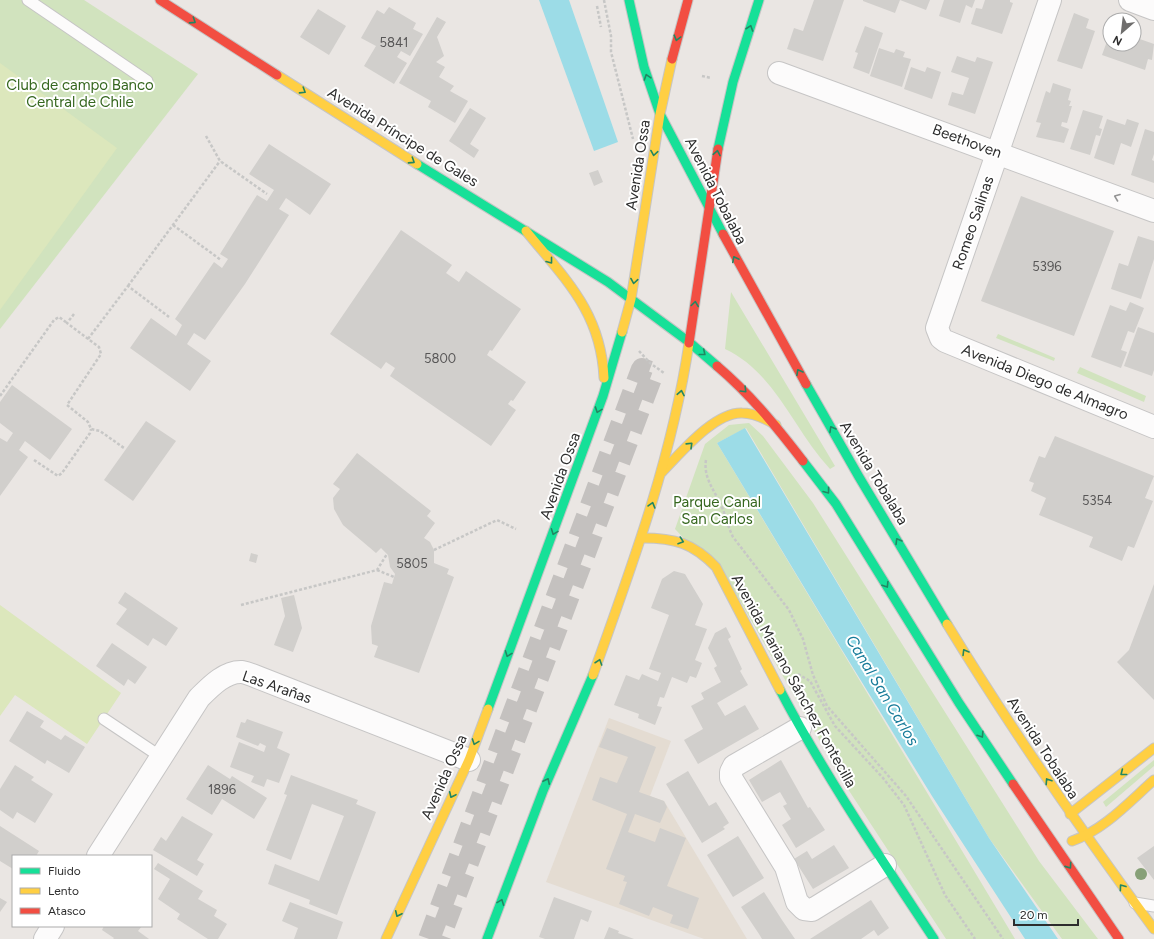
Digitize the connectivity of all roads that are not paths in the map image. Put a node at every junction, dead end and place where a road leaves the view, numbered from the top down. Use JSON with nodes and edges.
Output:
{"nodes":[{"id":1,"x":28,"y":0,"type":"edge"},
{"id":2,"x":160,"y":0,"type":"edge"},
{"id":3,"x":629,"y":0,"type":"edge"},
{"id":4,"x":688,"y":0,"type":"edge"},
{"id":5,"x":759,"y":0,"type":"edge"},
{"id":6,"x":1050,"y":0,"type":"edge"},
{"id":7,"x":1130,"y":0,"type":"edge"},
{"id":8,"x":1154,"y":9,"type":"edge"},
{"id":9,"x":779,"y":73,"type":"dead end"},
{"id":10,"x":147,"y":82,"type":"dead end"},
{"id":11,"x":660,"y":114,"type":"junction"},
{"id":12,"x":997,"y":152,"type":"junction"},
{"id":13,"x":708,"y":205,"type":"junction"},
{"id":14,"x":1154,"y":211,"type":"edge"},
{"id":15,"x":526,"y":230,"type":"junction"},
{"id":16,"x":631,"y":299,"type":"junction"},
{"id":17,"x":938,"y":333,"type":"joint"},
{"id":18,"x":689,"y":342,"type":"junction"},
{"id":19,"x":603,"y":396,"type":"junction"},
{"id":20,"x":776,"y":425,"type":"junction"},
{"id":21,"x":1154,"y":427,"type":"edge"},
{"id":22,"x":662,"y":472,"type":"junction"},
{"id":23,"x":642,"y":538,"type":"junction"},
{"id":24,"x":104,"y":719,"type":"dead end"},
{"id":25,"x":800,"y":728,"type":"junction"},
{"id":26,"x":1154,"y":748,"type":"edge"},
{"id":27,"x":161,"y":757,"type":"junction"},
{"id":28,"x":469,"y":760,"type":"junction"},
{"id":29,"x":1154,"y":780,"type":"edge"},
{"id":30,"x":1070,"y":814,"type":"junction"},
{"id":31,"x":1046,"y":834,"type":"junction"},
{"id":32,"x":1085,"y":836,"type":"junction"},
{"id":33,"x":99,"y":855,"type":"edge"},
{"id":34,"x":885,"y":865,"type":"junction"},
{"id":35,"x":1134,"y":903,"type":"junction"},
{"id":36,"x":1154,"y":906,"type":"edge"},
{"id":37,"x":52,"y":927,"type":"edge"},
{"id":38,"x":1154,"y":929,"type":"edge"},
{"id":39,"x":45,"y":939,"type":"edge"},
{"id":40,"x":386,"y":939,"type":"edge"},
{"id":41,"x":487,"y":939,"type":"edge"},
{"id":42,"x":934,"y":939,"type":"edge"},
{"id":43,"x":1119,"y":939,"type":"edge"}],
"edges":[{"from":1,"to":10,"type":"lane"},
{"from":2,"to":15,"type":"main road","name":"Avenida Príncipe de Gales","one_way":true},
{"from":11,"to":3,"type":"main road","name":"Avenida Tobalaba","one_way":true},
{"from":4,"to":11,"type":"main road","name":"Avenida Ossa","one_way":true},
{"from":13,"to":5,"type":"main road","one_way":true},
{"from":6,"to":12,"type":"street","name":"Romeo Salinas"},
{"from":7,"to":8,"type":"street"},
{"from":9,"to":12,"type":"street","name":"Beethoven"},
{"from":11,"to":13,"type":"main road","name":"Avenida Tobalaba"},
{"from":11,"to":16,"type":"main road","name":"Avenida Ossa","one_way":true},
{"from":14,"to":12,"type":"street","name":"Beethoven","one_way":true},
{"from":12,"to":17,"type":"street","name":"Romeo Salinas"},
{"from":18,"to":13,"type":"main road","one_way":true},
{"from":30,"to":13,"type":"main road","name":"Avenida Tobalaba","one_way":true},
{"from":15,"to":16,"type":"main road","name":"Avenida Príncipe de Gales"},
{"from":15,"to":19,"type":"main road","one_way":true},
{"from":16,"to":18,"type":"main road"},
{"from":16,"to":19,"type":"main road","name":"Avenida Ossa"},
{"from":17,"to":21,"type":"street","name":"Avenida Diego de Almagro"},
{"from":18,"to":20,"type":"main road","one_way":true},
{"from":22,"to":18,"type":"main road","one_way":true},
{"from":19,"to":28,"type":"main road","name":"Avenida Ossa","one_way":true},
{"from":22,"to":20,"type":"main road","one_way":true},
{"from":20,"to":31,"type":"main road","one_way":true},
{"from":23,"to":22,"type":"main road","one_way":true},
{"from":23,"to":25,"type":"main road","name":"Avenida Mariano Sánchez Fontecilla","one_way":true},
{"from":41,"to":23,"type":"main road","one_way":true},
{"from":24,"to":27,"type":"lane"},
{"from":25,"to":34,"type":"main road","name":"Avenida Mariano Sánchez Fontecilla"},
{"from":25,"to":34,"type":"street"},
{"from":26,"to":30,"type":"main road","one_way":true},
{"from":27,"to":28,"type":"street","name":"Las Arañas"},
{"from":27,"to":33,"type":"street","name":"Las Arañas"},
{"from":28,"to":40,"type":"main road","name":"Avenida Ossa","one_way":true},
{"from":29,"to":32,"type":"main road"},
{"from":30,"to":32,"type":"main road","name":"Avenida Tobalaba"},
{"from":31,"to":32,"type":"main road"},
{"from":31,"to":43,"type":"main road","one_way":true},
{"from":35,"to":32,"type":"main road","name":"Avenida Tobalaba","one_way":true},
{"from":34,"to":42,"type":"main road","name":"Avenida Mariano Sánchez Fontecilla"},
{"from":35,"to":36,"type":"lane"},
{"from":35,"to":38,"type":"main road","name":"Avenida Tobalaba"},
{"from":37,"to":39,"type":"street"}]}
